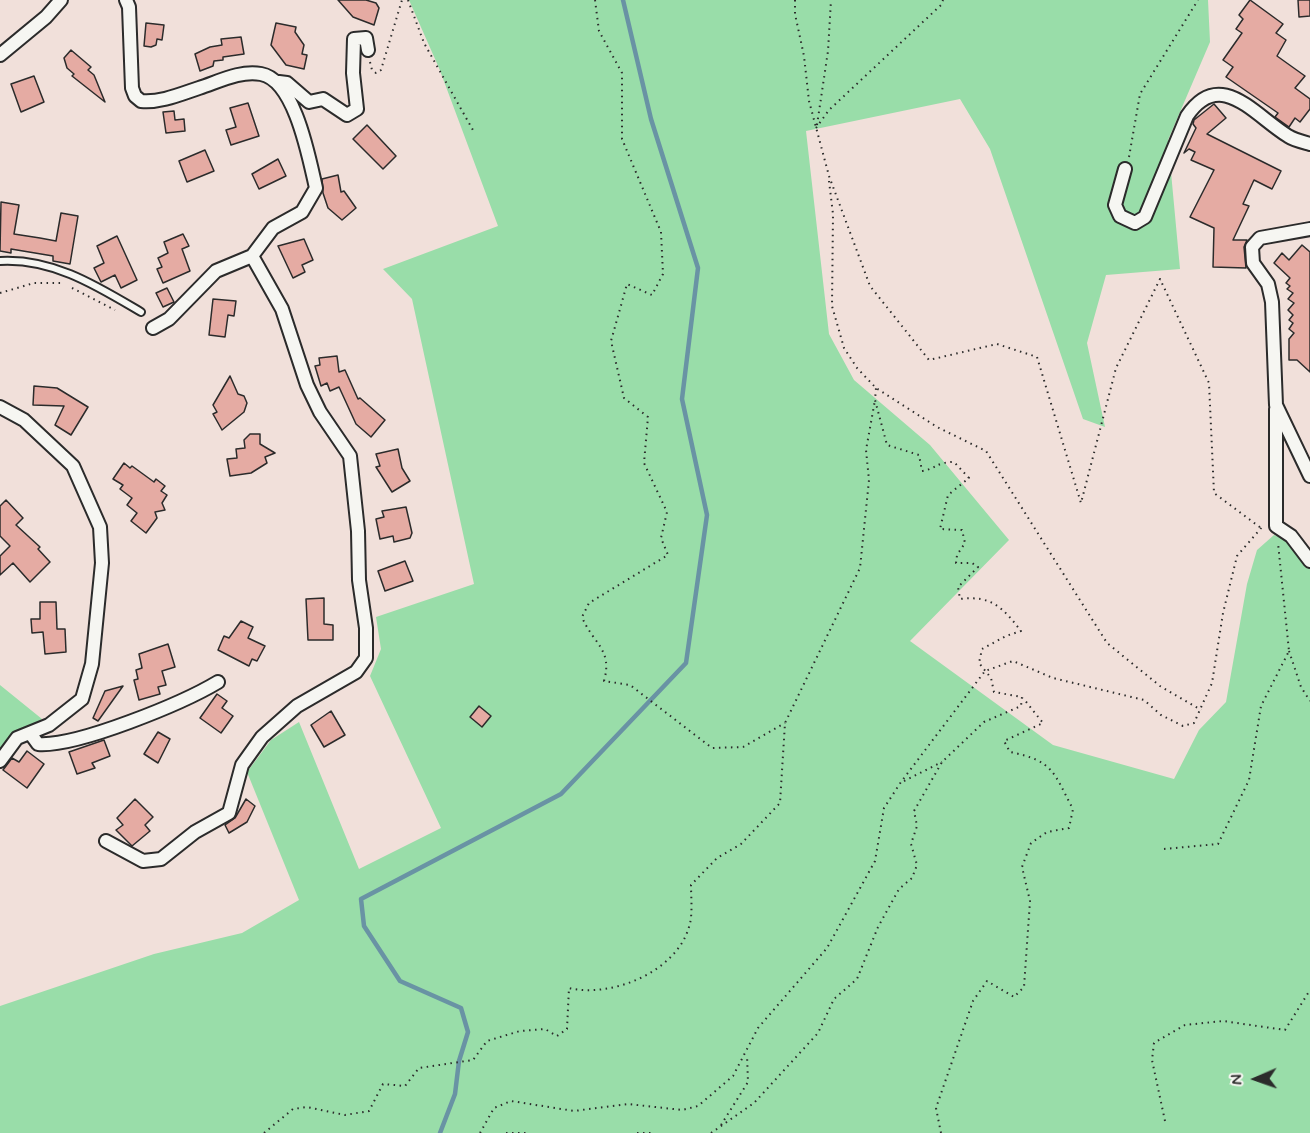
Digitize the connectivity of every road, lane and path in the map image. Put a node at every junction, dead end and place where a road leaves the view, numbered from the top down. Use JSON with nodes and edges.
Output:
{"nodes":[{"id":1,"x":61,"y":0,"type":"edge"},
{"id":2,"x":402,"y":0,"type":"edge"},
{"id":3,"x":408,"y":0,"type":"edge"},
{"id":4,"x":596,"y":0,"type":"edge"},
{"id":5,"x":795,"y":0,"type":"edge"},
{"id":6,"x":831,"y":0,"type":"edge"},
{"id":7,"x":943,"y":0,"type":"edge"},
{"id":8,"x":1198,"y":0,"type":"edge"},
{"id":9,"x":129,"y":2,"type":"edge"},
{"id":10,"x":368,"y":50,"type":"joint"},
{"id":11,"x":0,"y":55,"type":"edge"},
{"id":12,"x":279,"y":82,"type":"junction"},
{"id":13,"x":816,"y":128,"type":"junction"},
{"id":14,"x":474,"y":132,"type":"dead end"},
{"id":15,"x":1310,"y":144,"type":"edge"},
{"id":16,"x":1125,"y":169,"type":"joint"},
{"id":17,"x":829,"y":176,"type":"junction"},
{"id":18,"x":1310,"y":229,"type":"edge"},
{"id":19,"x":252,"y":256,"type":"junction"},
{"id":20,"x":0,"y":261,"type":"edge"},
{"id":21,"x":0,"y":293,"type":"edge"},
{"id":22,"x":141,"y":312,"type":"dead end"},
{"id":23,"x":123,"y":314,"type":"dead end"},
{"id":24,"x":153,"y":328,"type":"dead end"},
{"id":25,"x":876,"y":388,"type":"junction"},
{"id":26,"x":875,"y":400,"type":"junction"},
{"id":27,"x":1275,"y":405,"type":"junction"},
{"id":28,"x":0,"y":407,"type":"edge"},
{"id":29,"x":1310,"y":476,"type":"edge"},
{"id":30,"x":1276,"y":526,"type":"junction"},
{"id":31,"x":1261,"y":528,"type":"junction"},
{"id":32,"x":1310,"y":561,"type":"edge"},
{"id":33,"x":1289,"y":651,"type":"junction"},
{"id":34,"x":985,"y":671,"type":"junction"},
{"id":35,"x":218,"y":682,"type":"dead end"},
{"id":36,"x":1022,"y":697,"type":"junction"},
{"id":37,"x":1310,"y":701,"type":"edge"},
{"id":38,"x":1201,"y":710,"type":"junction"},
{"id":39,"x":785,"y":723,"type":"junction"},
{"id":40,"x":30,"y":733,"type":"junction"},
{"id":41,"x":0,"y":761,"type":"edge"},
{"id":42,"x":942,"y":762,"type":"junction"},
{"id":43,"x":901,"y":782,"type":"junction"},
{"id":44,"x":106,"y":841,"type":"dead end"},
{"id":45,"x":1164,"y":849,"type":"dead end"},
{"id":46,"x":1310,"y":990,"type":"edge"},
{"id":47,"x":747,"y":1054,"type":"junction"},
{"id":48,"x":1165,"y":1121,"type":"dead end"},
{"id":49,"x":719,"y":1128,"type":"junction"},
{"id":50,"x":264,"y":1133,"type":"edge"},
{"id":51,"x":480,"y":1133,"type":"edge"},
{"id":52,"x":506,"y":1133,"type":"edge"},
{"id":53,"x":526,"y":1133,"type":"edge"},
{"id":54,"x":637,"y":1133,"type":"edge"},
{"id":55,"x":651,"y":1133,"type":"edge"},
{"id":56,"x":711,"y":1133,"type":"edge"},
{"id":57,"x":941,"y":1133,"type":"edge"}],
"edges":[{"from":1,"to":11,"type":"street"},
{"from":2,"to":10,"type":"path"},
{"from":3,"to":14,"type":"path"},
{"from":4,"to":39,"type":"path"},
{"from":5,"to":13,"type":"path"},
{"from":6,"to":13,"type":"path"},
{"from":7,"to":13,"type":"path"},
{"from":8,"to":16,"type":"path"},
{"from":9,"to":12,"type":"street"},
{"from":10,"to":12,"type":"street"},
{"from":12,"to":19,"type":"street"},
{"from":13,"to":17,"type":"path"},
{"from":15,"to":16,"type":"street"},
{"from":17,"to":25,"type":"path"},
{"from":17,"to":31,"type":"path"},
{"from":18,"to":27,"type":"street"},
{"from":19,"to":24,"type":"street"},
{"from":19,"to":44,"type":"street"},
{"from":20,"to":22,"type":"lane"},
{"from":21,"to":23,"type":"path"},
{"from":25,"to":26,"type":"path"},
{"from":25,"to":38,"type":"path"},
{"from":26,"to":34,"type":"path"},
{"from":26,"to":39,"type":"path"},
{"from":27,"to":29,"type":"street"},
{"from":27,"to":30,"type":"street"},
{"from":28,"to":40,"type":"street"},
{"from":30,"to":31,"type":"path"},
{"from":30,"to":32,"type":"street"},
{"from":30,"to":33,"type":"path"},
{"from":31,"to":38,"type":"path"},
{"from":33,"to":37,"type":"path"},
{"from":33,"to":45,"type":"path"},
{"from":34,"to":36,"type":"path"},
{"from":34,"to":38,"type":"path"},
{"from":34,"to":43,"type":"path"},
{"from":35,"to":40,"type":"street"},
{"from":36,"to":42,"type":"path"},
{"from":36,"to":57,"type":"path"},
{"from":39,"to":50,"type":"path"},
{"from":40,"to":41,"type":"street"},
{"from":42,"to":43,"type":"path"},
{"from":42,"to":49,"type":"path"},
{"from":43,"to":47,"type":"path"},
{"from":46,"to":48,"type":"path"},
{"from":47,"to":49,"type":"path"},
{"from":47,"to":51,"type":"path"},
{"from":49,"to":56,"type":"path"},
{"from":52,"to":53,"type":"path"},
{"from":54,"to":55,"type":"path"}]}
